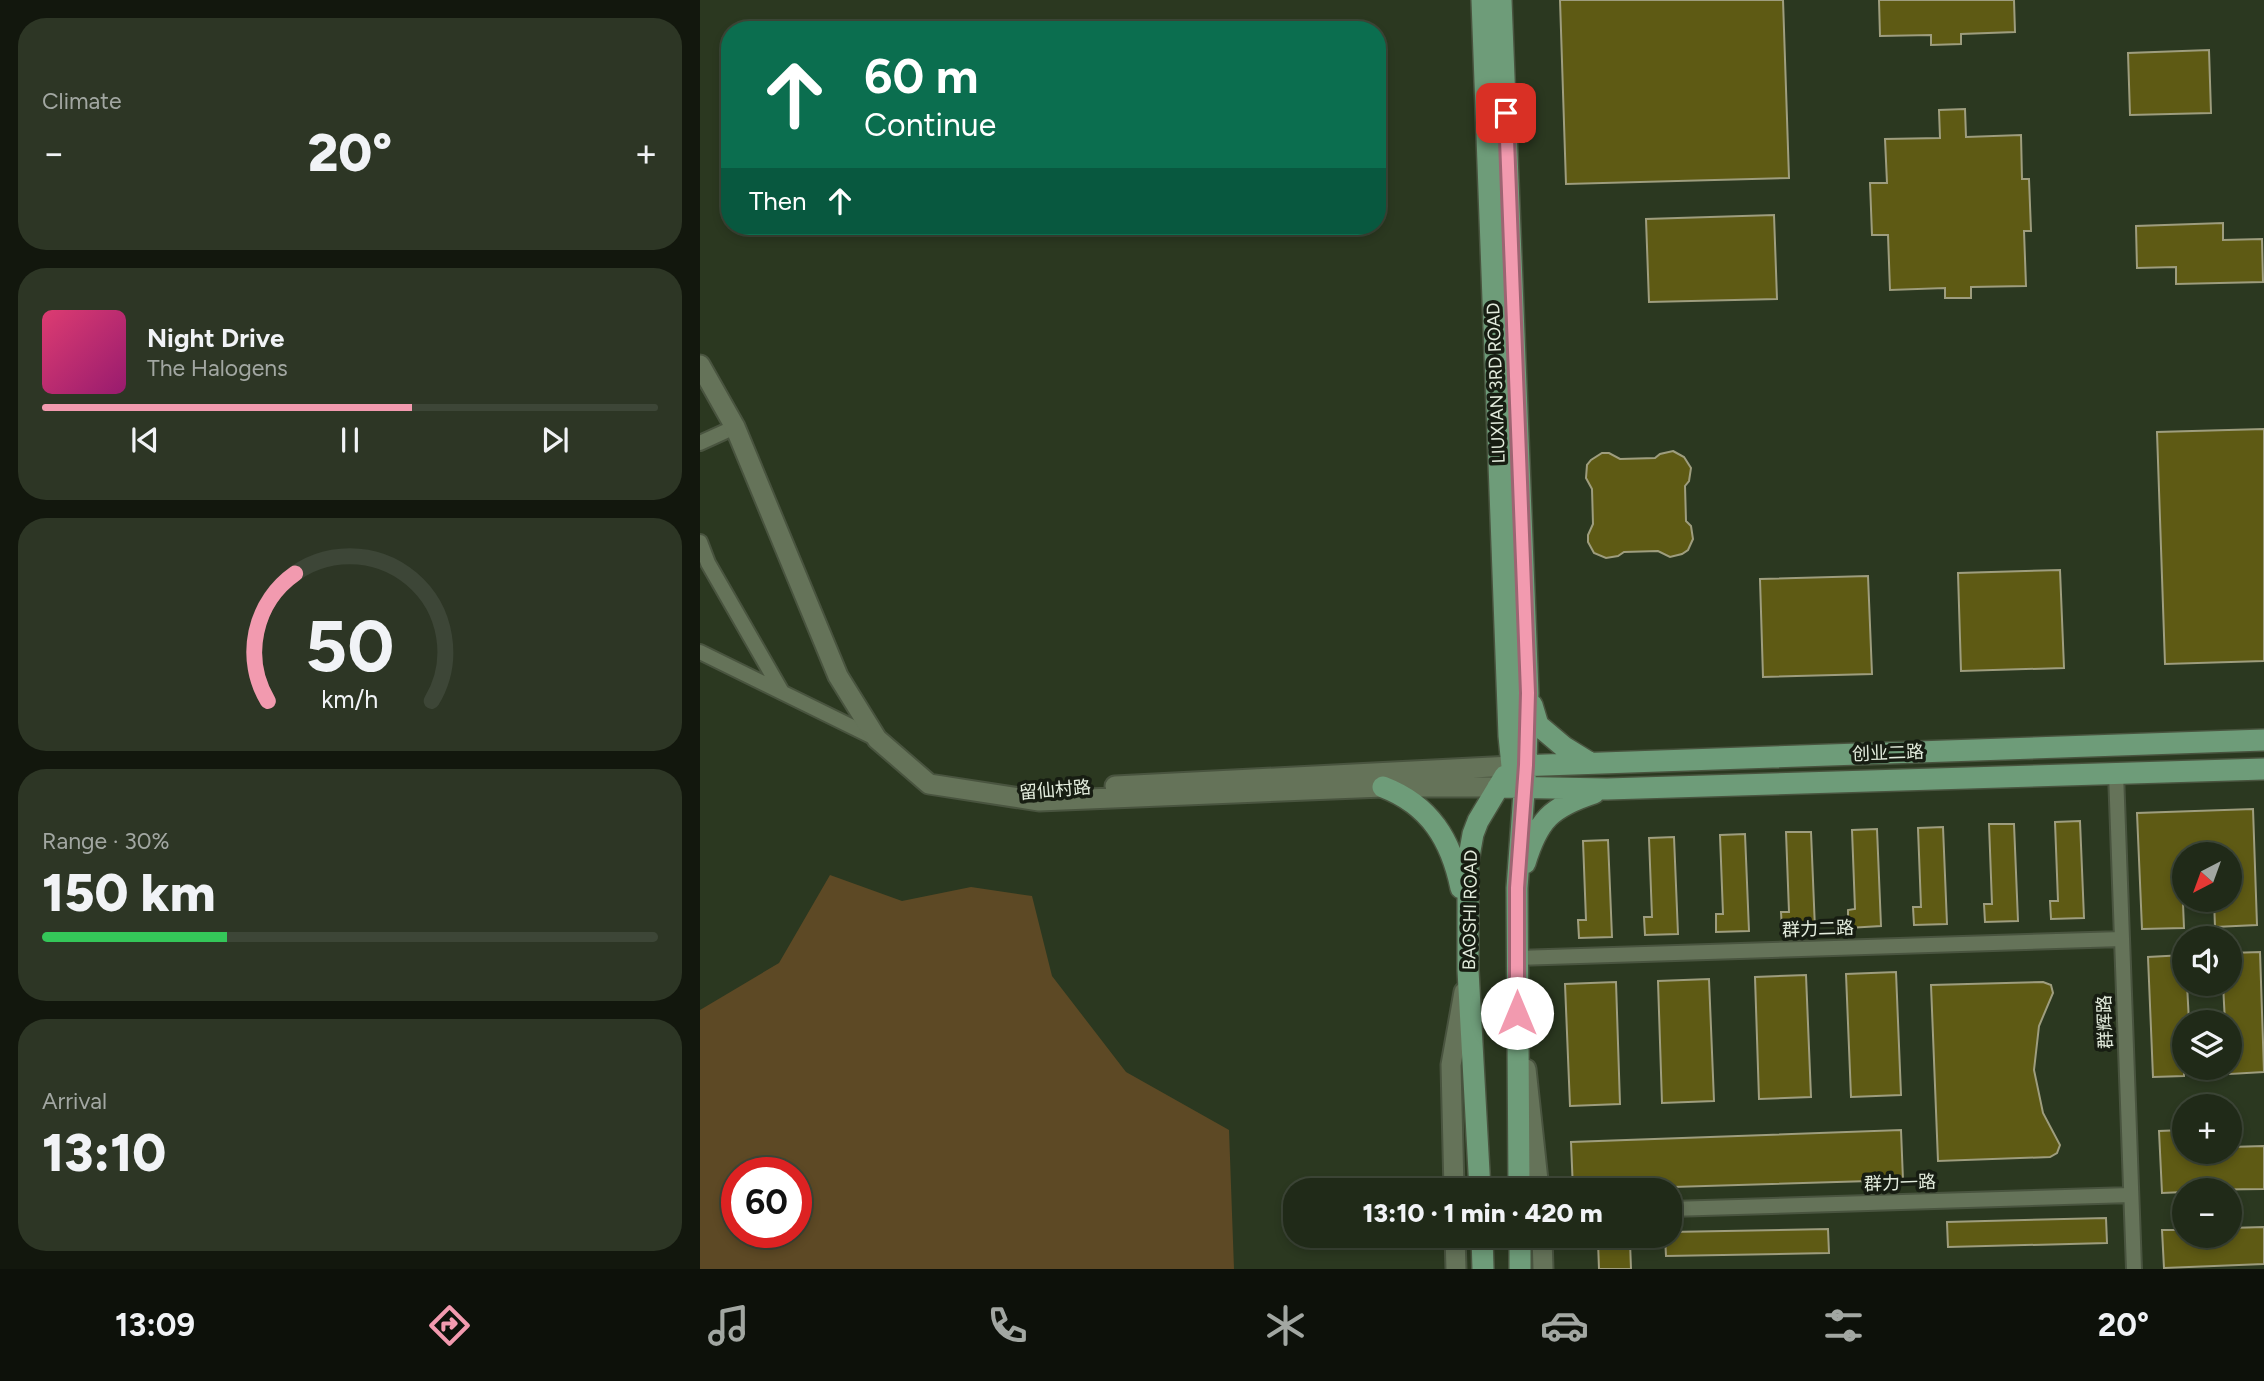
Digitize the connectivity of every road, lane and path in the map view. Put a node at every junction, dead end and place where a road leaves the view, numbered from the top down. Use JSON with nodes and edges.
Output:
{"nodes":[{"id":1,"x":1482,"y":0,"type":"edge"},
{"id":2,"x":1502,"y":0,"type":"edge"},
{"id":3,"x":700,"y":365,"type":"edge"},
{"id":4,"x":735,"y":427,"type":"junction"},
{"id":5,"x":700,"y":443,"type":"edge"},
{"id":6,"x":700,"y":542,"type":"edge"},
{"id":7,"x":700,"y":652,"type":"edge"},
{"id":8,"x":782,"y":692,"type":"junction"},
{"id":9,"x":1528,"y":693,"type":"junction"},
{"id":10,"x":877,"y":739,"type":"junction"},
{"id":11,"x":2264,"y":740,"type":"edge"},
{"id":12,"x":1590,"y":763,"type":"junction"},
{"id":13,"x":2264,"y":769,"type":"edge"},
{"id":14,"x":1521,"y":773,"type":"junction"},
{"id":15,"x":2116,"y":773,"type":"junction"},
{"id":16,"x":1383,"y":788,"type":"junction"},
{"id":17,"x":1498,"y":788,"type":"junction"},
{"id":18,"x":1607,"y":789,"type":"junction"},
{"id":19,"x":1006,"y":794,"type":"junction"},
{"id":20,"x":1517,"y":888,"type":"junction"},
{"id":21,"x":1467,"y":919,"type":"junction"},
{"id":22,"x":2122,"y":939,"type":"junction"},
{"id":23,"x":1516,"y":958,"type":"junction"},
{"id":24,"x":1468,"y":970,"type":"junction"},
{"id":25,"x":1517,"y":979,"type":"junction"},
{"id":26,"x":1454,"y":1178,"type":"edge"},
{"id":27,"x":1479,"y":1178,"type":"edge"},
{"id":28,"x":1519,"y":1178,"type":"edge"},
{"id":29,"x":1538,"y":1178,"type":"edge"},
{"id":30,"x":2131,"y":1195,"type":"junction"},
{"id":31,"x":1682,"y":1209,"type":"edge"},
{"id":32,"x":1455,"y":1248,"type":"edge"},
{"id":33,"x":1482,"y":1248,"type":"edge"},
{"id":34,"x":1520,"y":1248,"type":"edge"},
{"id":35,"x":1542,"y":1248,"type":"edge"},
{"id":36,"x":1456,"y":1269,"type":"edge"},
{"id":37,"x":1483,"y":1269,"type":"edge"},
{"id":38,"x":1520,"y":1269,"type":"edge"},
{"id":39,"x":1543,"y":1269,"type":"edge"},
{"id":40,"x":2134,"y":1269,"type":"edge"}],
"edges":[{"from":1,"to":14,"type":"main road","name":"LIUXIAN 3RD ROAD"},
{"from":2,"to":9,"type":"main road"},
{"from":3,"to":4,"type":"street"},
{"from":4,"to":5,"type":"street"},
{"from":4,"to":10,"type":"street"},
{"from":6,"to":8,"type":"street"},
{"from":7,"to":8,"type":"street"},
{"from":8,"to":10,"type":"street"},
{"from":9,"to":12,"type":"main road"},
{"from":9,"to":14,"type":"main road"},
{"from":10,"to":19,"type":"street"},
{"from":11,"to":12,"type":"main road","name":"创业二路"},
{"from":12,"to":14,"type":"main road","name":"创业二路"},
{"from":13,"to":15,"type":"main road","name":"创业二路"},
{"from":14,"to":17,"type":"main road","name":"BAOSHI ROAD"},
{"from":14,"to":18,"type":"main road","name":"创业二路"},
{"from":14,"to":19,"type":"street","name":"留仙村路"},
{"from":14,"to":20,"type":"main road"},
{"from":15,"to":18,"type":"main road","name":"创业二路"},
{"from":15,"to":22,"type":"street","name":"群辉路"},
{"from":16,"to":17,"type":"street","name":"留仙村路"},
{"from":16,"to":19,"type":"street","name":"留仙村路"},
{"from":16,"to":21,"type":"main road"},
{"from":17,"to":21,"type":"main road","name":"BAOSHI ROAD"},
{"from":18,"to":20,"type":"main road","name":"创业二路"},
{"from":20,"to":23,"type":"main road"},
{"from":21,"to":24,"type":"main road","name":"BAOSHI ROAD"},
{"from":22,"to":23,"type":"street","name":"群力二路"},
{"from":22,"to":30,"type":"street","name":"群辉路"},
{"from":23,"to":25,"type":"main road"},
{"from":24,"to":26,"type":"street"},
{"from":24,"to":27,"type":"main road","name":"BAOSHI ROAD"},
{"from":25,"to":28,"type":"main road"},
{"from":25,"to":29,"type":"street"},
{"from":30,"to":31,"type":"street","name":"群力一路"},
{"from":30,"to":40,"type":"street","name":"群辉路"},
{"from":32,"to":36,"type":"street"},
{"from":33,"to":37,"type":"main road"},
{"from":34,"to":38,"type":"main road"},
{"from":35,"to":39,"type":"street"}]}
